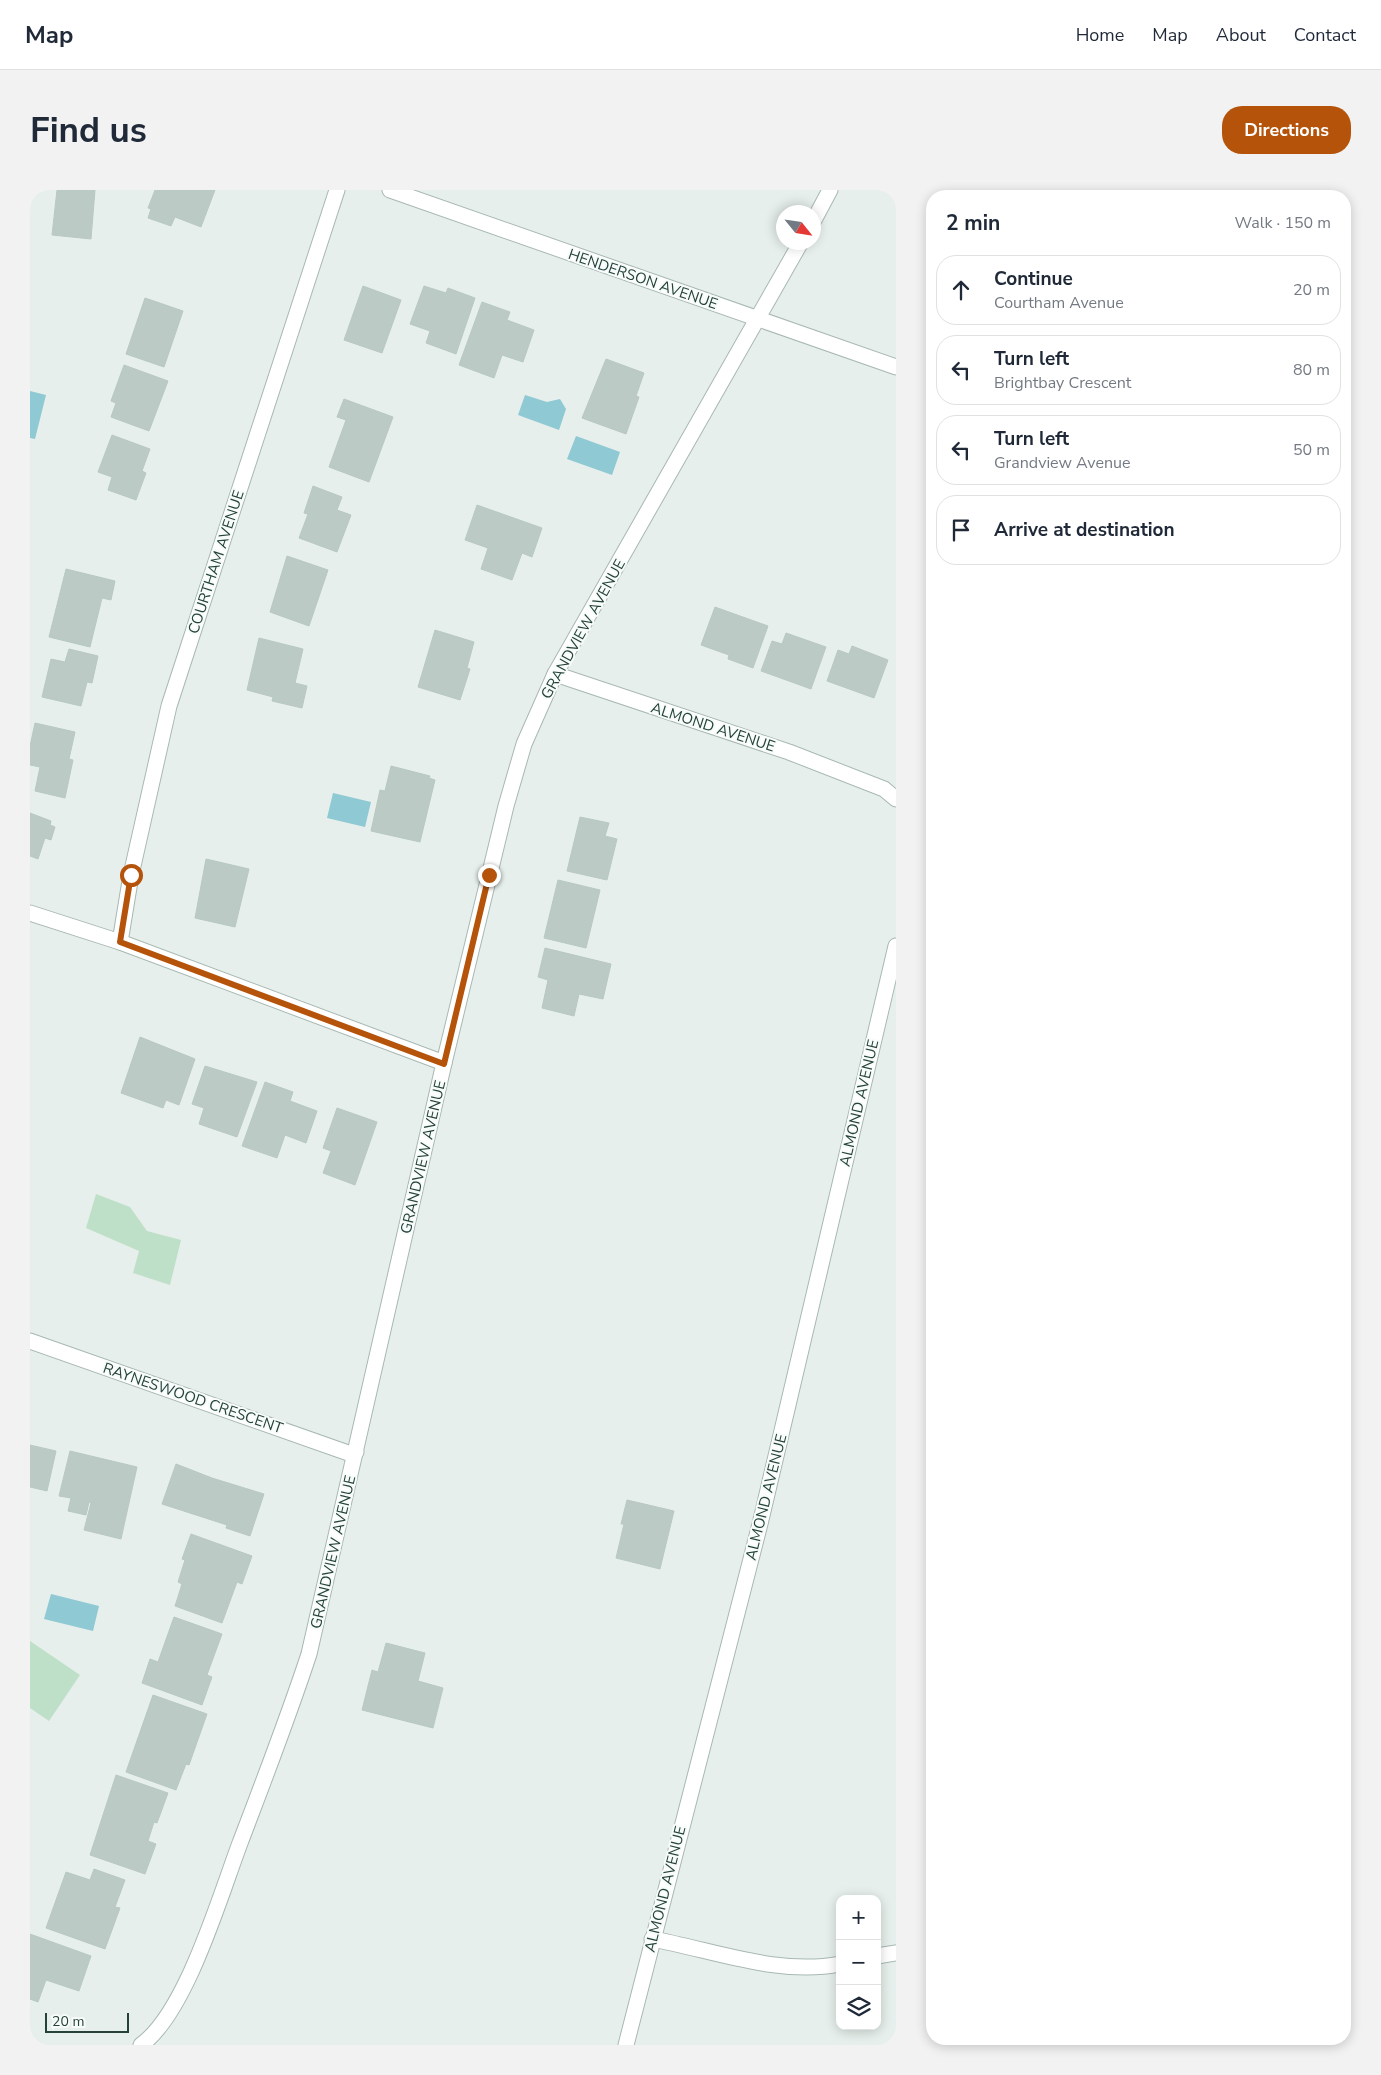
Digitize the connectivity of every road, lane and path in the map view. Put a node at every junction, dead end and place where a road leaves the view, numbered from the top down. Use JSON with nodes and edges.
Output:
{"nodes":[{"id":1,"x":338,"y":190,"type":"edge"},
{"id":2,"x":390,"y":190,"type":"edge"},
{"id":3,"x":830,"y":190,"type":"edge"},
{"id":4,"x":821,"y":207,"type":"edge"},
{"id":5,"x":797,"y":250,"type":"edge"},
{"id":6,"x":758,"y":319,"type":"junction"},
{"id":7,"x":896,"y":367,"type":"edge"},
{"id":8,"x":555,"y":674,"type":"junction"},
{"id":9,"x":896,"y":799,"type":"edge"},
{"id":10,"x":30,"y":913,"type":"edge"},
{"id":11,"x":120,"y":942,"type":"junction"},
{"id":12,"x":896,"y":946,"type":"edge"},
{"id":13,"x":444,"y":1064,"type":"junction"},
{"id":14,"x":30,"y":1341,"type":"edge"},
{"id":15,"x":356,"y":1452,"type":"junction"},
{"id":16,"x":652,"y":1939,"type":"junction"},
{"id":17,"x":896,"y":1953,"type":"edge"},
{"id":18,"x":881,"y":1955,"type":"edge"},
{"id":19,"x":836,"y":1965,"type":"edge"},
{"id":20,"x":141,"y":2045,"type":"edge"},
{"id":21,"x":626,"y":2045,"type":"edge"}],
"edges":[{"from":1,"to":11,"type":"street","name":"COURTHAM AVENUE"},
{"from":2,"to":6,"type":"street","name":"HENDERSON AVENUE"},
{"from":3,"to":4,"type":"street"},
{"from":5,"to":6,"type":"street","name":"GRANDVIEW AVENUE"},
{"from":6,"to":7,"type":"street","name":"HENDERSON AVENUE"},
{"from":6,"to":8,"type":"street","name":"GRANDVIEW AVENUE"},
{"from":8,"to":9,"type":"street","name":"ALMOND AVENUE"},
{"from":8,"to":13,"type":"street","name":"GRANDVIEW AVENUE"},
{"from":10,"to":11,"type":"street"},
{"from":11,"to":13,"type":"street"},
{"from":12,"to":16,"type":"street","name":"ALMOND AVENUE"},
{"from":13,"to":15,"type":"street","name":"GRANDVIEW AVENUE"},
{"from":14,"to":15,"type":"street","name":"RAYNESWOOD CRESCENT"},
{"from":15,"to":20,"type":"street","name":"GRANDVIEW AVENUE"},
{"from":16,"to":19,"type":"street"},
{"from":16,"to":21,"type":"street","name":"ALMOND AVENUE"},
{"from":17,"to":18,"type":"street"}]}
